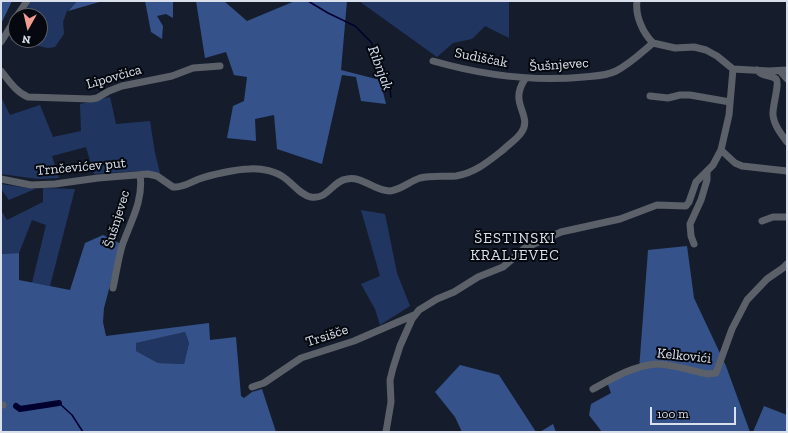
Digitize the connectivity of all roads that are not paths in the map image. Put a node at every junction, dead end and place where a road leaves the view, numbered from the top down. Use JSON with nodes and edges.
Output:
{"nodes":[{"id":1,"x":637,"y":1,"type":"edge"},
{"id":2,"x":8,"y":31,"type":"edge"},
{"id":3,"x":1,"y":42,"type":"edge"},
{"id":4,"x":653,"y":43,"type":"junction"},
{"id":5,"x":433,"y":61,"type":"dead end"},
{"id":6,"x":220,"y":66,"type":"dead end"},
{"id":7,"x":733,"y":69,"type":"junction"},
{"id":8,"x":757,"y":70,"type":"junction"},
{"id":9,"x":784,"y":70,"type":"edge"},
{"id":10,"x":1,"y":71,"type":"edge"},
{"id":11,"x":524,"y":79,"type":"junction"},
{"id":12,"x":787,"y":79,"type":"edge"},
{"id":13,"x":650,"y":96,"type":"dead end"},
{"id":14,"x":730,"y":102,"type":"junction"},
{"id":15,"x":787,"y":142,"type":"edge"},
{"id":16,"x":721,"y":150,"type":"junction"},
{"id":17,"x":707,"y":171,"type":"junction"},
{"id":18,"x":787,"y":171,"type":"edge"},
{"id":19,"x":140,"y":174,"type":"junction"},
{"id":20,"x":1,"y":179,"type":"edge"},
{"id":21,"x":787,"y":217,"type":"edge"},
{"id":22,"x":762,"y":221,"type":"dead end"},
{"id":23,"x":694,"y":244,"type":"dead end"},
{"id":24,"x":787,"y":264,"type":"edge"},
{"id":25,"x":113,"y":288,"type":"dead end"},
{"id":26,"x":414,"y":315,"type":"junction"},
{"id":27,"x":252,"y":387,"type":"dead end"},
{"id":28,"x":593,"y":388,"type":"dead end"},
{"id":29,"x":386,"y":432,"type":"edge"}],
"edges":[{"from":1,"to":4,"type":"street"},
{"from":2,"to":3,"type":"street"},
{"from":4,"to":7,"type":"street"},
{"from":4,"to":11,"type":"street","name":"Šušnjevec"},
{"from":5,"to":11,"type":"street","name":"Sudiščak"},
{"from":6,"to":10,"type":"street","name":"Lipovčica"},
{"from":7,"to":8,"type":"street"},
{"from":7,"to":14,"type":"street"},
{"from":8,"to":9,"type":"street"},
{"from":8,"to":15,"type":"street"},
{"from":9,"to":12,"type":"street"},
{"from":11,"to":19,"type":"street","name":"Šušnjevec"},
{"from":13,"to":14,"type":"street"},
{"from":14,"to":16,"type":"street"},
{"from":16,"to":17,"type":"street"},
{"from":16,"to":18,"type":"street"},
{"from":17,"to":23,"type":"street"},
{"from":17,"to":26,"type":"street"},
{"from":19,"to":20,"type":"street","name":"Trnčevićev put"},
{"from":19,"to":25,"type":"street","name":"Šušnjevec"},
{"from":21,"to":22,"type":"street"},
{"from":24,"to":28,"type":"street","name":"Kelkovići"},
{"from":26,"to":27,"type":"street","name":"Trsišče"},
{"from":26,"to":29,"type":"street"}]}
